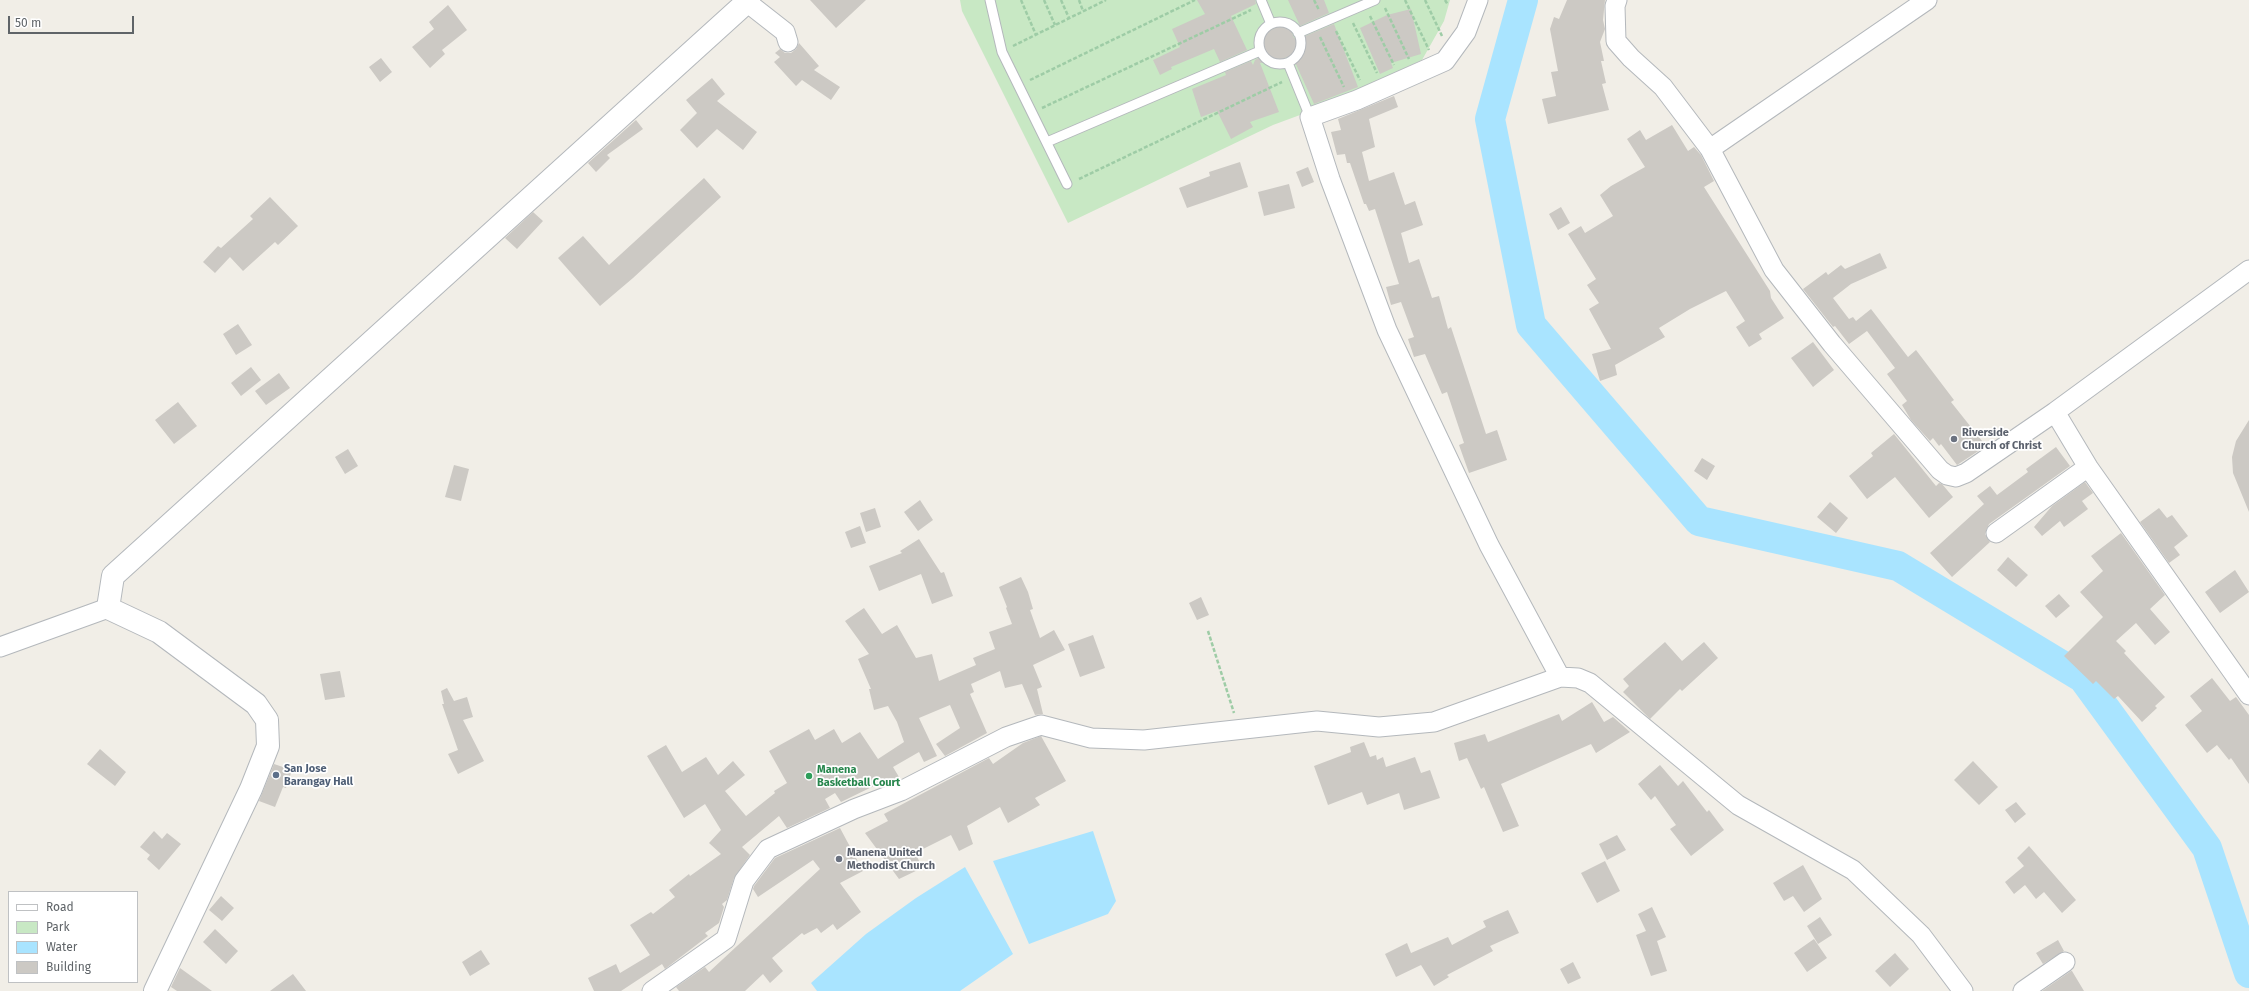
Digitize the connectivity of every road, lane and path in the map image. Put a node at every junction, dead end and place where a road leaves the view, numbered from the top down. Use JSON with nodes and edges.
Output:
{"nodes":[{"id":1,"x":990,"y":0,"type":"edge"},
{"id":2,"x":1021,"y":0,"type":"edge"},
{"id":3,"x":1044,"y":0,"type":"edge"},
{"id":4,"x":1061,"y":0,"type":"edge"},
{"id":5,"x":1079,"y":0,"type":"edge"},
{"id":6,"x":1106,"y":0,"type":"edge"},
{"id":7,"x":1195,"y":0,"type":"edge"},
{"id":8,"x":1375,"y":0,"type":"edge"},
{"id":9,"x":1405,"y":0,"type":"edge"},
{"id":10,"x":1425,"y":0,"type":"edge"},
{"id":11,"x":1445,"y":0,"type":"edge"},
{"id":12,"x":1478,"y":0,"type":"edge"},
{"id":13,"x":1617,"y":0,"type":"edge"},
{"id":14,"x":1928,"y":0,"type":"edge"},
{"id":15,"x":749,"y":1,"type":"edge"},
{"id":16,"x":1101,"y":1,"type":"edge"},
{"id":17,"x":1262,"y":2,"type":"edge"},
{"id":18,"x":1365,"y":4,"type":"junction"},
{"id":19,"x":1448,"y":5,"type":"dead end"},
{"id":20,"x":1385,"y":7,"type":"dead end"},
{"id":21,"x":1083,"y":11,"type":"junction"},
{"id":22,"x":1348,"y":12,"type":"junction"},
{"id":23,"x":1069,"y":18,"type":"junction"},
{"id":24,"x":1330,"y":19,"type":"junction"},
{"id":25,"x":1272,"y":24,"type":"junction"},
{"id":26,"x":1055,"y":25,"type":"junction"},
{"id":27,"x":1314,"y":26,"type":"junction"},
{"id":28,"x":1298,"y":33,"type":"junction"},
{"id":29,"x":1036,"y":35,"type":"junction"},
{"id":30,"x":788,"y":42,"type":"dead end"},
{"id":31,"x":1445,"y":42,"type":"dead end"},
{"id":32,"x":1429,"y":50,"type":"dead end"},
{"id":33,"x":1260,"y":51,"type":"junction"},
{"id":34,"x":1002,"y":52,"type":"junction"},
{"id":35,"x":1410,"y":62,"type":"dead end"},
{"id":36,"x":1288,"y":63,"type":"junction"},
{"id":37,"x":1397,"y":71,"type":"dead end"},
{"id":38,"x":1293,"y":77,"type":"junction"},
{"id":39,"x":1379,"y":77,"type":"dead end"},
{"id":40,"x":1360,"y":81,"type":"dead end"},
{"id":41,"x":1019,"y":85,"type":"junction"},
{"id":42,"x":1346,"y":92,"type":"dead end"},
{"id":43,"x":1032,"y":113,"type":"junction"},
{"id":44,"x":1310,"y":117,"type":"junction"},
{"id":45,"x":1047,"y":142,"type":"junction"},
{"id":46,"x":1710,"y":149,"type":"junction"},
{"id":47,"x":1067,"y":184,"type":"joint"},
{"id":48,"x":2249,"y":270,"type":"edge"},
{"id":49,"x":2055,"y":412,"type":"junction"},
{"id":50,"x":2088,"y":468,"type":"junction"},
{"id":51,"x":1996,"y":533,"type":"dead end"},
{"id":52,"x":108,"y":608,"type":"junction"},
{"id":53,"x":1208,"y":630,"type":"dead end"},
{"id":54,"x":0,"y":647,"type":"edge"},
{"id":55,"x":1560,"y":677,"type":"junction"},
{"id":56,"x":2249,"y":694,"type":"edge"},
{"id":57,"x":1238,"y":728,"type":"junction"},
{"id":58,"x":2066,"y":962,"type":"dead end"},
{"id":59,"x":155,"y":991,"type":"edge"},
{"id":60,"x":652,"y":991,"type":"edge"},
{"id":61,"x":1963,"y":991,"type":"edge"},
{"id":62,"x":2023,"y":991,"type":"edge"}],
"edges":[{"from":1,"to":34,"type":"lane"},
{"from":2,"to":29,"type":"path"},
{"from":3,"to":26,"type":"path"},
{"from":4,"to":23,"type":"path"},
{"from":5,"to":21,"type":"path"},
{"from":6,"to":16,"type":"path"},
{"from":7,"to":41,"type":"path"},
{"from":8,"to":18,"type":"lane"},
{"from":9,"to":32,"type":"path"},
{"from":10,"to":31,"type":"path"},
{"from":11,"to":19,"type":"path"},
{"from":12,"to":44,"type":"street"},
{"from":13,"to":46,"type":"street"},
{"from":14,"to":46,"type":"street"},
{"from":15,"to":30,"type":"street"},
{"from":15,"to":52,"type":"street"},
{"from":16,"to":21,"type":"path"},
{"from":17,"to":25,"type":"lane"},
{"from":17,"to":43,"type":"path"},
{"from":18,"to":22,"type":"lane"},
{"from":18,"to":37,"type":"path"},
{"from":20,"to":35,"type":"path"},
{"from":21,"to":23,"type":"path"},
{"from":22,"to":24,"type":"lane"},
{"from":22,"to":39,"type":"path"},
{"from":23,"to":26,"type":"path"},
{"from":24,"to":27,"type":"lane"},
{"from":24,"to":40,"type":"path"},
{"from":25,"to":28,"type":"lane"},
{"from":25,"to":33,"type":"lane"},
{"from":26,"to":29,"type":"path"},
{"from":27,"to":28,"type":"lane"},
{"from":27,"to":42,"type":"path"},
{"from":28,"to":36,"type":"lane"},
{"from":29,"to":34,"type":"path"},
{"from":33,"to":36,"type":"lane"},
{"from":33,"to":45,"type":"lane"},
{"from":34,"to":41,"type":"lane"},
{"from":36,"to":38,"type":"lane"},
{"from":38,"to":44,"type":"lane"},
{"from":38,"to":47,"type":"path"},
{"from":41,"to":43,"type":"lane"},
{"from":43,"to":45,"type":"lane"},
{"from":44,"to":55,"type":"street"},
{"from":45,"to":47,"type":"lane"},
{"from":46,"to":49,"type":"street"},
{"from":48,"to":49,"type":"street"},
{"from":49,"to":50,"type":"street"},
{"from":50,"to":51,"type":"street"},
{"from":50,"to":56,"type":"street"},
{"from":52,"to":54,"type":"street"},
{"from":52,"to":59,"type":"street"},
{"from":53,"to":57,"type":"path"},
{"from":55,"to":57,"type":"street"},
{"from":55,"to":61,"type":"street"},
{"from":57,"to":60,"type":"street"},
{"from":58,"to":62,"type":"street"}]}
